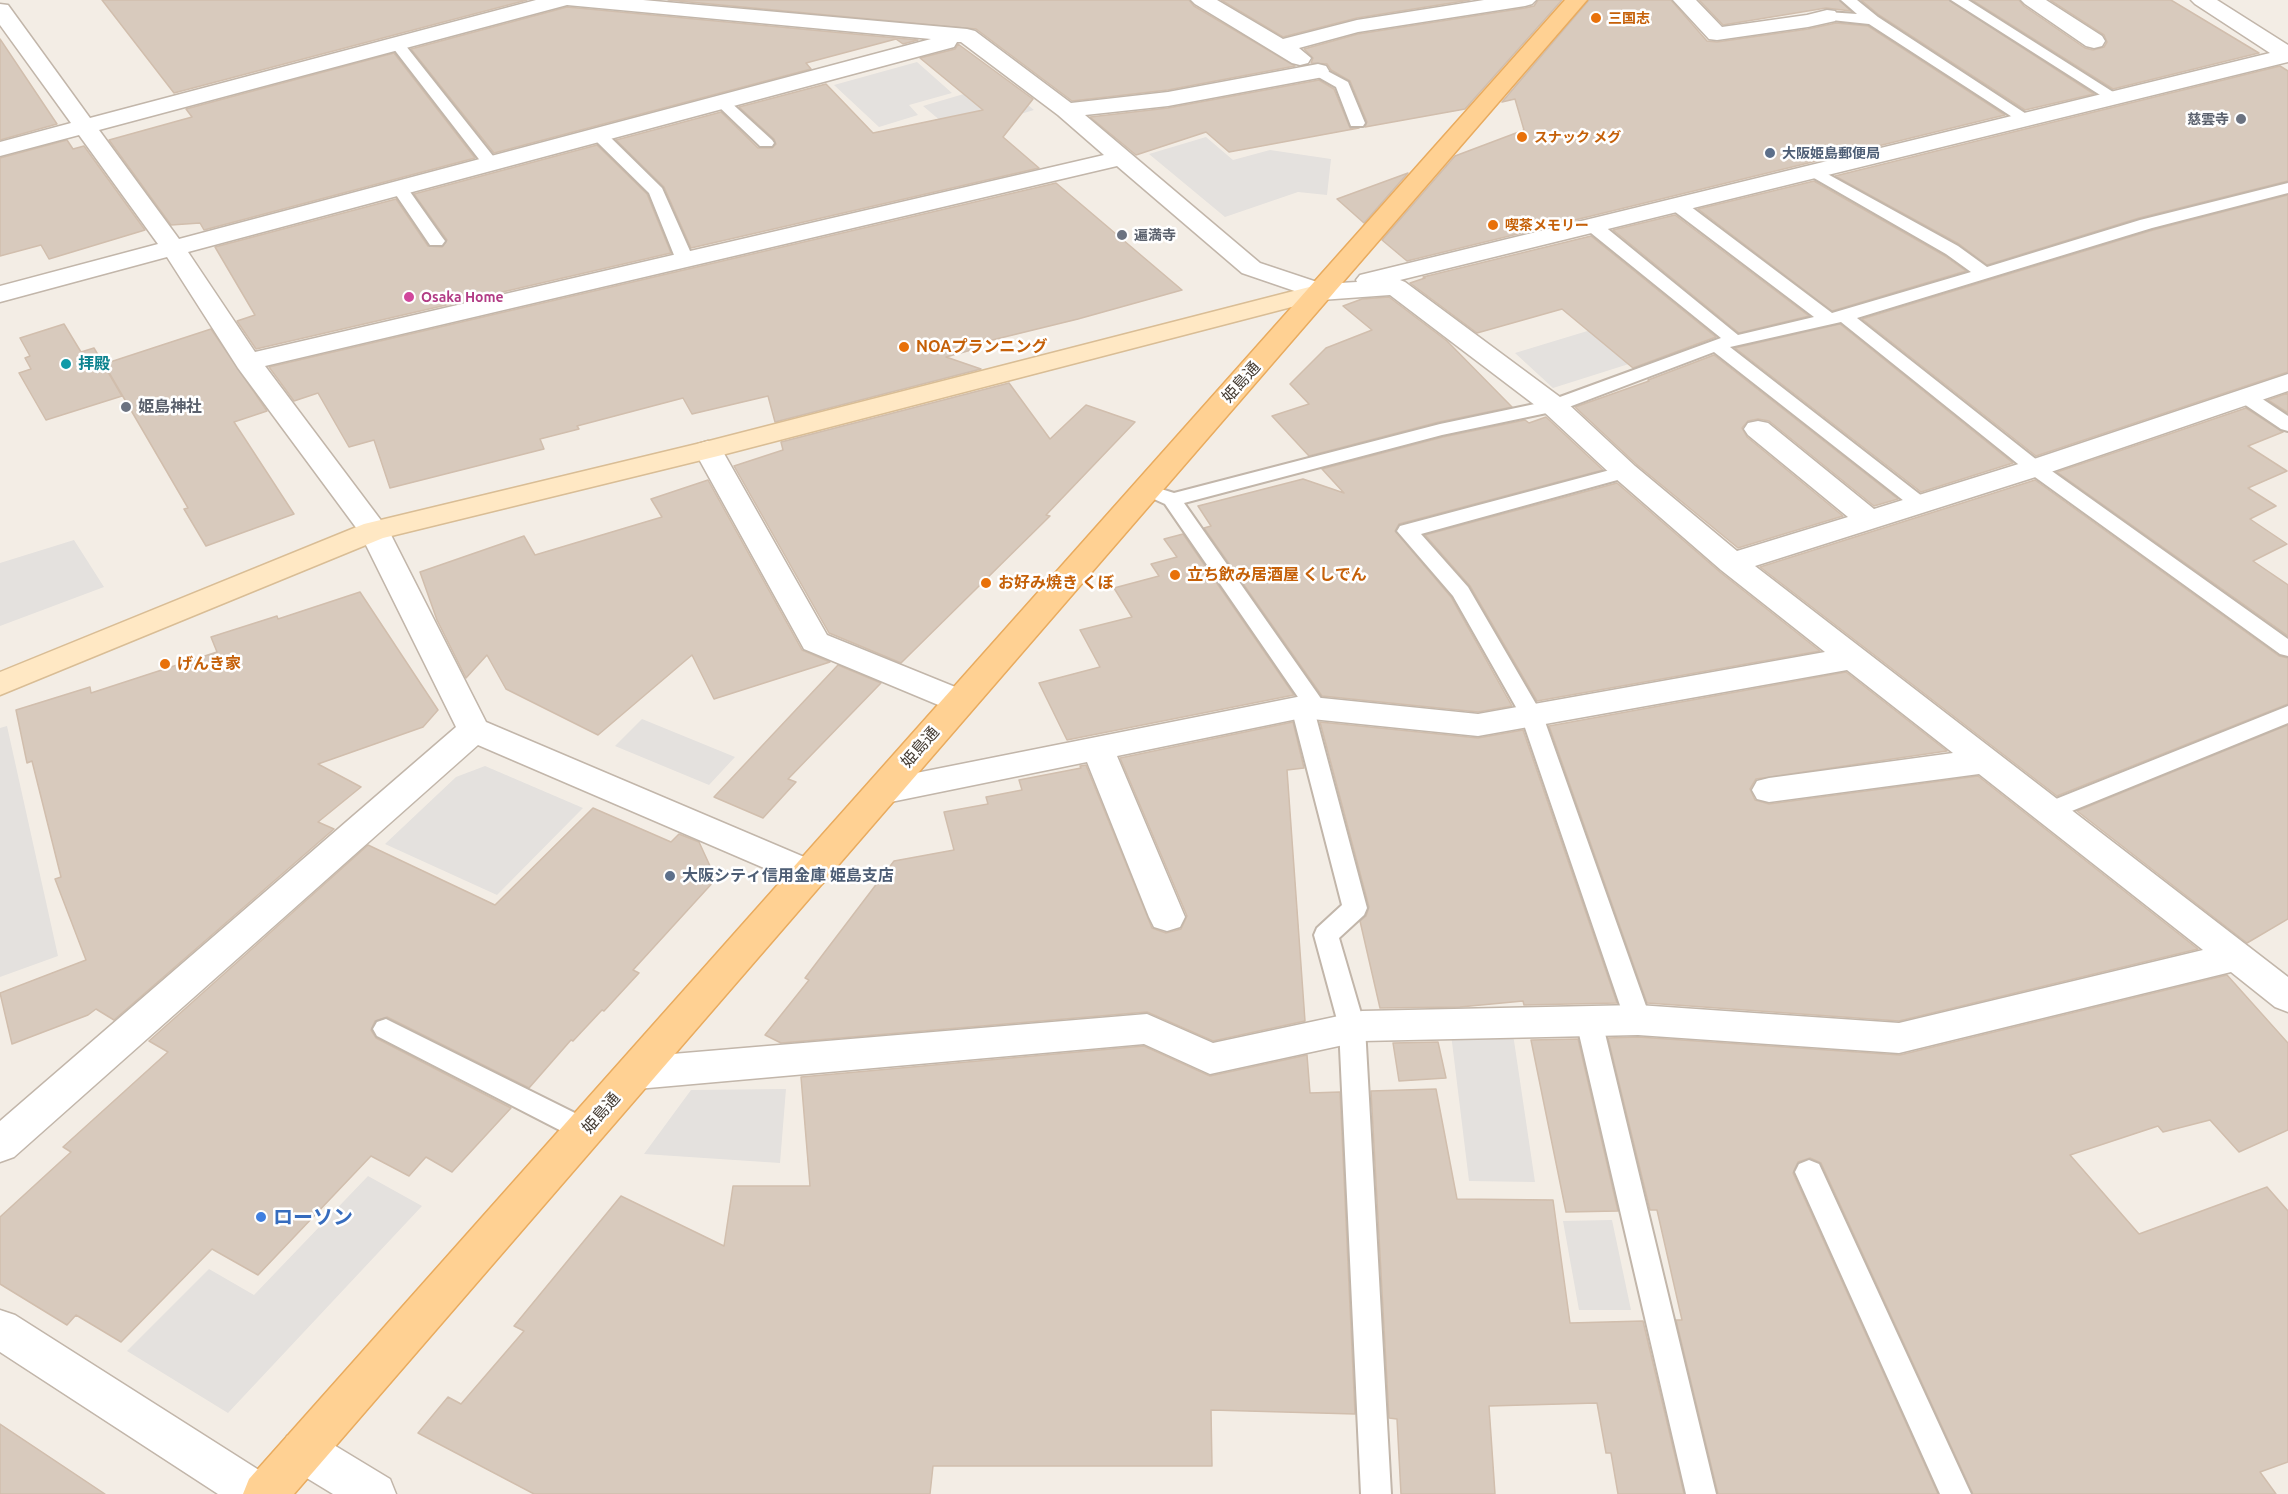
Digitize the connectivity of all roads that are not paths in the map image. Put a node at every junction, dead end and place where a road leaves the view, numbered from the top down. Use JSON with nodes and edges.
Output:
{"nodes":[{"id":1,"x":3,"y":0,"type":"edge"},
{"id":2,"x":560,"y":0,"type":"edge"},
{"id":3,"x":574,"y":0,"type":"edge"},
{"id":4,"x":1202,"y":0,"type":"edge"},
{"id":5,"x":1525,"y":0,"type":"edge"},
{"id":6,"x":1576,"y":0,"type":"edge"},
{"id":7,"x":1684,"y":0,"type":"edge"},
{"id":8,"x":1848,"y":0,"type":"edge"},
{"id":9,"x":1958,"y":0,"type":"edge"},
{"id":10,"x":2032,"y":0,"type":"edge"},
{"id":11,"x":2202,"y":0,"type":"edge"},
{"id":12,"x":0,"y":4,"type":"edge"},
{"id":13,"x":0,"y":10,"type":"edge"},
{"id":14,"x":1827,"y":16,"type":"joint"},
{"id":15,"x":1873,"y":20,"type":"junction"},
{"id":16,"x":968,"y":36,"type":"junction"},
{"id":17,"x":2094,"y":40,"type":"dead end"},
{"id":18,"x":397,"y":44,"type":"junction"},
{"id":19,"x":1282,"y":46,"type":"junction"},
{"id":20,"x":1318,"y":71,"type":"junction"},
{"id":21,"x":2113,"y":97,"type":"junction"},
{"id":22,"x":722,"y":102,"type":"junction"},
{"id":23,"x":1066,"y":110,"type":"junction"},
{"id":24,"x":2026,"y":119,"type":"junction"},
{"id":25,"x":1357,"y":123,"type":"dead end"},
{"id":26,"x":85,"y":128,"type":"junction"},
{"id":27,"x":599,"y":135,"type":"junction"},
{"id":28,"x":766,"y":143,"type":"dead end"},
{"id":29,"x":0,"y":149,"type":"edge"},
{"id":30,"x":1120,"y":158,"type":"junction"},
{"id":31,"x":491,"y":164,"type":"junction"},
{"id":32,"x":1813,"y":171,"type":"junction"},
{"id":33,"x":2288,"y":188,"type":"edge"},
{"id":34,"x":400,"y":189,"type":"junction"},
{"id":35,"x":1676,"y":204,"type":"junction"},
{"id":36,"x":1592,"y":225,"type":"junction"},
{"id":37,"x":436,"y":241,"type":"dead end"},
{"id":38,"x":174,"y":249,"type":"junction"},
{"id":39,"x":685,"y":260,"type":"junction"},
{"id":40,"x":1985,"y":274,"type":"junction"},
{"id":41,"x":1322,"y":292,"type":"junction"},
{"id":42,"x":0,"y":294,"type":"edge"},
{"id":43,"x":1836,"y":318,"type":"junction"},
{"id":44,"x":1735,"y":340,"type":"junction"},
{"id":45,"x":1716,"y":345,"type":"junction"},
{"id":46,"x":248,"y":362,"type":"junction"},
{"id":47,"x":2288,"y":382,"type":"edge"},
{"id":48,"x":2246,"y":396,"type":"junction"},
{"id":49,"x":1554,"y":406,"type":"junction"},
{"id":50,"x":2288,"y":425,"type":"edge"},
{"id":51,"x":1758,"y":429,"type":"dead end"},
{"id":52,"x":708,"y":450,"type":"junction"},
{"id":53,"x":2035,"y":468,"type":"junction"},
{"id":54,"x":1625,"y":472,"type":"junction"},
{"id":55,"x":1159,"y":494,"type":"junction"},
{"id":56,"x":1920,"y":504,"type":"junction"},
{"id":57,"x":1870,"y":520,"type":"junction"},
{"id":58,"x":374,"y":531,"type":"junction"},
{"id":59,"x":1731,"y":563,"type":"junction"},
{"id":60,"x":2288,"y":649,"type":"edge"},
{"id":61,"x":1852,"y":658,"type":"junction"},
{"id":62,"x":0,"y":684,"type":"edge"},
{"id":63,"x":959,"y":701,"type":"junction"},
{"id":64,"x":1310,"y":709,"type":"junction"},
{"id":65,"x":2288,"y":714,"type":"edge"},
{"id":66,"x":1532,"y":716,"type":"junction"},
{"id":67,"x":474,"y":730,"type":"junction"},
{"id":68,"x":1098,"y":749,"type":"junction"},
{"id":69,"x":1984,"y":761,"type":"junction"},
{"id":70,"x":1769,"y":790,"type":"dead end"},
{"id":71,"x":881,"y":792,"type":"junction"},
{"id":72,"x":2049,"y":811,"type":"junction"},
{"id":73,"x":811,"y":874,"type":"junction"},
{"id":74,"x":1167,"y":917,"type":"dead end"},
{"id":75,"x":2235,"y":957,"type":"junction"},
{"id":76,"x":2282,"y":986,"type":"edge"},
{"id":77,"x":1638,"y":1020,"type":"junction"},
{"id":78,"x":1590,"y":1021,"type":"junction"},
{"id":79,"x":1352,"y":1027,"type":"junction"},
{"id":80,"x":386,"y":1029,"type":"dead end"},
{"id":81,"x":637,"y":1073,"type":"junction"},
{"id":82,"x":586,"y":1131,"type":"junction"},
{"id":83,"x":0,"y":1145,"type":"edge"},
{"id":84,"x":1809,"y":1172,"type":"dead end"},
{"id":85,"x":0,"y":1329,"type":"edge"},
{"id":86,"x":303,"y":1451,"type":"junction"},
{"id":87,"x":257,"y":1494,"type":"edge"},
{"id":88,"x":265,"y":1494,"type":"edge"},
{"id":89,"x":374,"y":1494,"type":"edge"},
{"id":90,"x":1376,"y":1494,"type":"edge"},
{"id":91,"x":1701,"y":1494,"type":"edge"},
{"id":92,"x":1956,"y":1494,"type":"edge"}],
"edges":[{"from":1,"to":12,"type":"street"},
{"from":2,"to":18,"type":"street"},
{"from":3,"to":16,"type":"street"},
{"from":4,"to":19,"type":"street"},
{"from":5,"to":19,"type":"street"},
{"from":6,"to":41,"type":"main road","name":"姫島通"},
{"from":7,"to":14,"type":"street"},
{"from":8,"to":15,"type":"lane"},
{"from":9,"to":21,"type":"lane"},
{"from":10,"to":17,"type":"street"},
{"from":11,"to":21,"type":"street"},
{"from":13,"to":26,"type":"street"},
{"from":14,"to":15,"type":"lane"},
{"from":15,"to":24,"type":"lane"},
{"from":16,"to":22,"type":"street"},
{"from":16,"to":23,"type":"street"},
{"from":18,"to":26,"type":"street"},
{"from":18,"to":31,"type":"lane"},
{"from":19,"to":20,"type":"street"},
{"from":20,"to":23,"type":"street"},
{"from":20,"to":25,"type":"lane"},
{"from":21,"to":24,"type":"street"},
{"from":22,"to":27,"type":"street"},
{"from":22,"to":28,"type":"lane"},
{"from":23,"to":30,"type":"street"},
{"from":24,"to":32,"type":"street"},
{"from":26,"to":29,"type":"street"},
{"from":26,"to":38,"type":"street"},
{"from":27,"to":31,"type":"street"},
{"from":27,"to":39,"type":"lane"},
{"from":30,"to":39,"type":"street"},
{"from":30,"to":41,"type":"street"},
{"from":31,"to":34,"type":"street"},
{"from":32,"to":35,"type":"street"},
{"from":32,"to":40,"type":"lane"},
{"from":33,"to":40,"type":"lane"},
{"from":34,"to":37,"type":"lane"},
{"from":34,"to":38,"type":"street"},
{"from":35,"to":36,"type":"street"},
{"from":35,"to":43,"type":"lane"},
{"from":36,"to":41,"type":"street"},
{"from":36,"to":44,"type":"lane"},
{"from":38,"to":42,"type":"street"},
{"from":38,"to":46,"type":"street"},
{"from":39,"to":46,"type":"street"},
{"from":40,"to":43,"type":"lane"},
{"from":41,"to":49,"type":"street"},
{"from":41,"to":52,"type":"street"},
{"from":41,"to":55,"type":"main road","name":"姫島通"},
{"from":43,"to":44,"type":"lane"},
{"from":43,"to":53,"type":"lane"},
{"from":44,"to":45,"type":"lane"},
{"from":45,"to":49,"type":"lane"},
{"from":45,"to":56,"type":"lane"},
{"from":46,"to":58,"type":"street"},
{"from":47,"to":48,"type":"street"},
{"from":48,"to":50,"type":"lane"},
{"from":48,"to":53,"type":"street"},
{"from":49,"to":54,"type":"street"},
{"from":49,"to":55,"type":"lane"},
{"from":51,"to":57,"type":"street"},
{"from":52,"to":58,"type":"street"},
{"from":52,"to":63,"type":"street"},
{"from":53,"to":56,"type":"street"},
{"from":53,"to":60,"type":"lane"},
{"from":54,"to":59,"type":"street"},
{"from":54,"to":66,"type":"lane"},
{"from":55,"to":63,"type":"main road","name":"姫島通"},
{"from":55,"to":64,"type":"lane"},
{"from":56,"to":57,"type":"street"},
{"from":57,"to":59,"type":"street"},
{"from":58,"to":62,"type":"street"},
{"from":58,"to":67,"type":"street"},
{"from":59,"to":61,"type":"street"},
{"from":61,"to":66,"type":"street"},
{"from":61,"to":69,"type":"street"},
{"from":63,"to":71,"type":"main road","name":"姫島通"},
{"from":64,"to":66,"type":"street"},
{"from":64,"to":68,"type":"street"},
{"from":64,"to":79,"type":"lane"},
{"from":65,"to":72,"type":"lane"},
{"from":66,"to":77,"type":"lane"},
{"from":67,"to":73,"type":"street"},
{"from":67,"to":83,"type":"street"},
{"from":68,"to":71,"type":"street"},
{"from":68,"to":74,"type":"street"},
{"from":69,"to":70,"type":"street"},
{"from":69,"to":72,"type":"street"},
{"from":71,"to":73,"type":"main road","name":"姫島通"},
{"from":72,"to":75,"type":"street"},
{"from":73,"to":81,"type":"main road","name":"姫島通"},
{"from":75,"to":76,"type":"street"},
{"from":75,"to":77,"type":"street"},
{"from":77,"to":78,"type":"street"},
{"from":78,"to":79,"type":"street"},
{"from":78,"to":91,"type":"lane"},
{"from":79,"to":81,"type":"street"},
{"from":79,"to":90,"type":"lane"},
{"from":80,"to":82,"type":"lane"},
{"from":81,"to":82,"type":"main road","name":"姫島通"},
{"from":82,"to":86,"type":"main road","name":"姫島通"},
{"from":84,"to":92,"type":"lane"},
{"from":85,"to":87,"type":"street"},
{"from":86,"to":88,"type":"main road","name":"姫島通"},
{"from":86,"to":89,"type":"street"}]}
